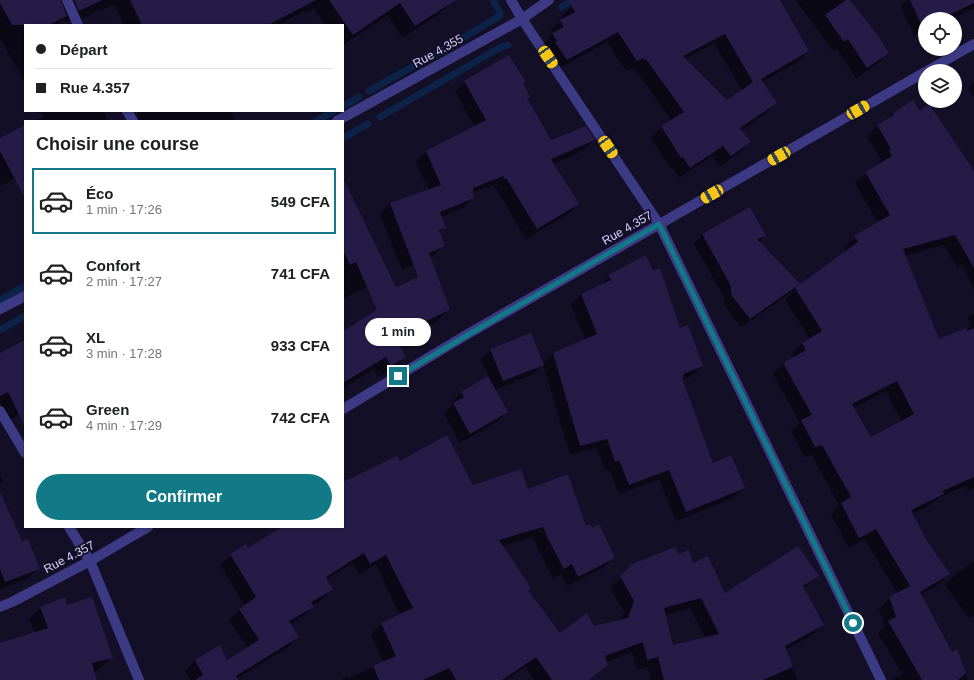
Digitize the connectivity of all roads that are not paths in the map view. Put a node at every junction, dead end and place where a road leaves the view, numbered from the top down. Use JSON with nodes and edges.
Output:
{"nodes":[{"id":1,"x":67,"y":0,"type":"edge"},
{"id":2,"x":511,"y":0,"type":"edge"},
{"id":3,"x":549,"y":0,"type":"edge"},
{"id":4,"x":522,"y":19,"type":"junction"},
{"id":5,"x":78,"y":24,"type":"edge"},
{"id":6,"x":974,"y":44,"type":"edge"},
{"id":7,"x":940,"y":64,"type":"edge"},
{"id":8,"x":918,"y":77,"type":"edge"},
{"id":9,"x":339,"y":120,"type":"edge"},
{"id":10,"x":659,"y":224,"type":"junction"},
{"id":11,"x":24,"y":297,"type":"edge"},
{"id":12,"x":0,"y":309,"type":"edge"},
{"id":13,"x":344,"y":408,"type":"edge"},
{"id":14,"x":0,"y":411,"type":"edge"},
{"id":15,"x":24,"y":451,"type":"edge"},
{"id":16,"x":71,"y":528,"type":"edge"},
{"id":17,"x":146,"y":528,"type":"edge"},
{"id":18,"x":90,"y":561,"type":"junction"},
{"id":19,"x":0,"y":607,"type":"edge"},
{"id":20,"x":139,"y":680,"type":"edge"},
{"id":21,"x":881,"y":680,"type":"edge"}],
"edges":[{"from":1,"to":5,"type":"street"},
{"from":2,"to":4,"type":"street"},
{"from":3,"to":4,"type":"street","name":"Rue 4.355"},
{"from":4,"to":9,"type":"street","name":"Rue 4.355"},
{"from":4,"to":10,"type":"street"},
{"from":6,"to":7,"type":"street","name":"Rue 4.357"},
{"from":8,"to":10,"type":"street","name":"Rue 4.357"},
{"from":10,"to":13,"type":"street","name":"Rue 4.357"},
{"from":10,"to":21,"type":"street"},
{"from":11,"to":12,"type":"street"},
{"from":14,"to":15,"type":"street"},
{"from":16,"to":18,"type":"street"},
{"from":17,"to":18,"type":"street","name":"Rue 4.357"},
{"from":18,"to":19,"type":"street","name":"Rue 4.357"},
{"from":18,"to":20,"type":"street"}]}
